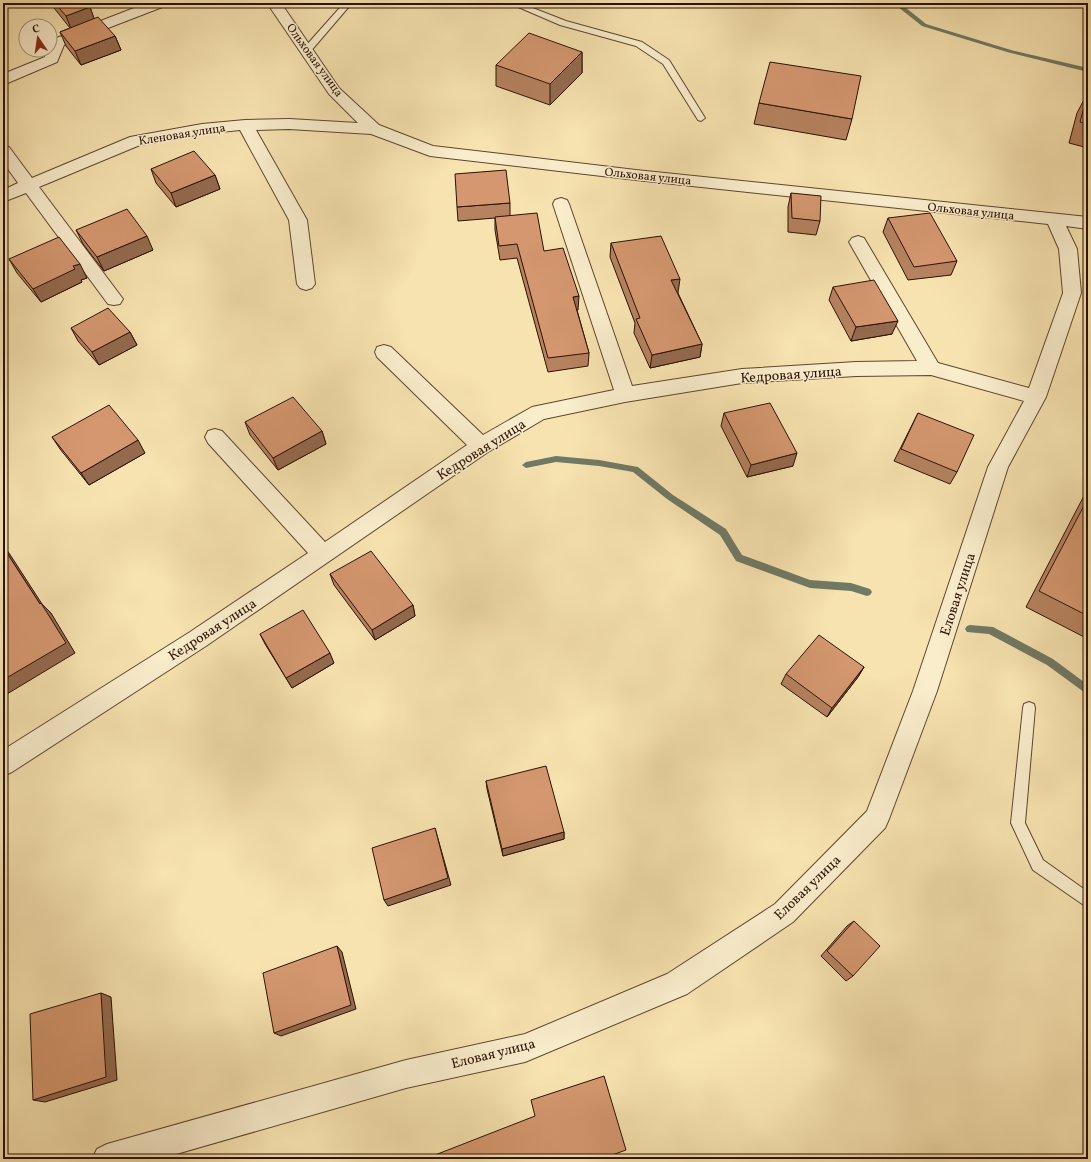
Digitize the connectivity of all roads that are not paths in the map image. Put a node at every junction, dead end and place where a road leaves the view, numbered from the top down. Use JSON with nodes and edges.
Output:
{"nodes":[{"id":1,"x":160,"y":3,"type":"edge"},
{"id":2,"x":274,"y":3,"type":"edge"},
{"id":3,"x":348,"y":3,"type":"edge"},
{"id":4,"x":513,"y":3,"type":"edge"},
{"id":5,"x":307,"y":50,"type":"junction"},
{"id":6,"x":3,"y":80,"type":"edge"},
{"id":7,"x":701,"y":118,"type":"dead end"},
{"id":8,"x":245,"y":125,"type":"junction"},
{"id":9,"x":373,"y":129,"type":"junction"},
{"id":10,"x":3,"y":151,"type":"edge"},
{"id":11,"x":28,"y":185,"type":"junction"},
{"id":12,"x":3,"y":196,"type":"edge"},
{"id":13,"x":561,"y":204,"type":"dead end"},
{"id":14,"x":1054,"y":220,"type":"junction"},
{"id":15,"x":1088,"y":223,"type":"edge"},
{"id":16,"x":858,"y":242,"type":"dead end"},
{"id":17,"x":306,"y":284,"type":"dead end"},
{"id":18,"x":114,"y":299,"type":"dead end"},
{"id":19,"x":384,"y":352,"type":"dead end"},
{"id":20,"x":930,"y":368,"type":"junction"},
{"id":21,"x":625,"y":395,"type":"junction"},
{"id":22,"x":1036,"y":397,"type":"junction"},
{"id":23,"x":215,"y":437,"type":"dead end"},
{"id":24,"x":481,"y":446,"type":"junction"},
{"id":25,"x":323,"y":555,"type":"junction"},
{"id":26,"x":1029,"y":708,"type":"dead end"},
{"id":27,"x":5,"y":759,"type":"edge"},
{"id":28,"x":1088,"y":901,"type":"edge"},
{"id":29,"x":107,"y":1159,"type":"edge"}],
"edges":[{"from":1,"to":6,"type":"street"},
{"from":2,"to":5,"type":"street","name":"Ольховая улица"},
{"from":3,"to":5,"type":"lane"},
{"from":4,"to":7,"type":"lane"},
{"from":5,"to":9,"type":"street","name":"Ольховая улица"},
{"from":8,"to":9,"type":"street","name":"Кленовая улица"},
{"from":8,"to":11,"type":"street","name":"Кленовая улица"},
{"from":8,"to":17,"type":"street"},
{"from":9,"to":14,"type":"street","name":"Ольховая улица"},
{"from":10,"to":11,"type":"street"},
{"from":11,"to":12,"type":"street","name":"Кленовая улица"},
{"from":11,"to":18,"type":"street"},
{"from":13,"to":21,"type":"street"},
{"from":14,"to":15,"type":"street","name":"Ольховая улица"},
{"from":14,"to":22,"type":"street","name":"Еловая улица"},
{"from":16,"to":20,"type":"street"},
{"from":19,"to":24,"type":"street"},
{"from":20,"to":21,"type":"street","name":"Кедровая улица"},
{"from":20,"to":22,"type":"street","name":"Кедровая улица"},
{"from":21,"to":24,"type":"street","name":"Кедровая улица"},
{"from":22,"to":29,"type":"street","name":"Еловая улица"},
{"from":23,"to":25,"type":"street"},
{"from":24,"to":25,"type":"street","name":"Кедровая улица"},
{"from":25,"to":27,"type":"street","name":"Кедровая улица"},
{"from":26,"to":28,"type":"lane"}]}
